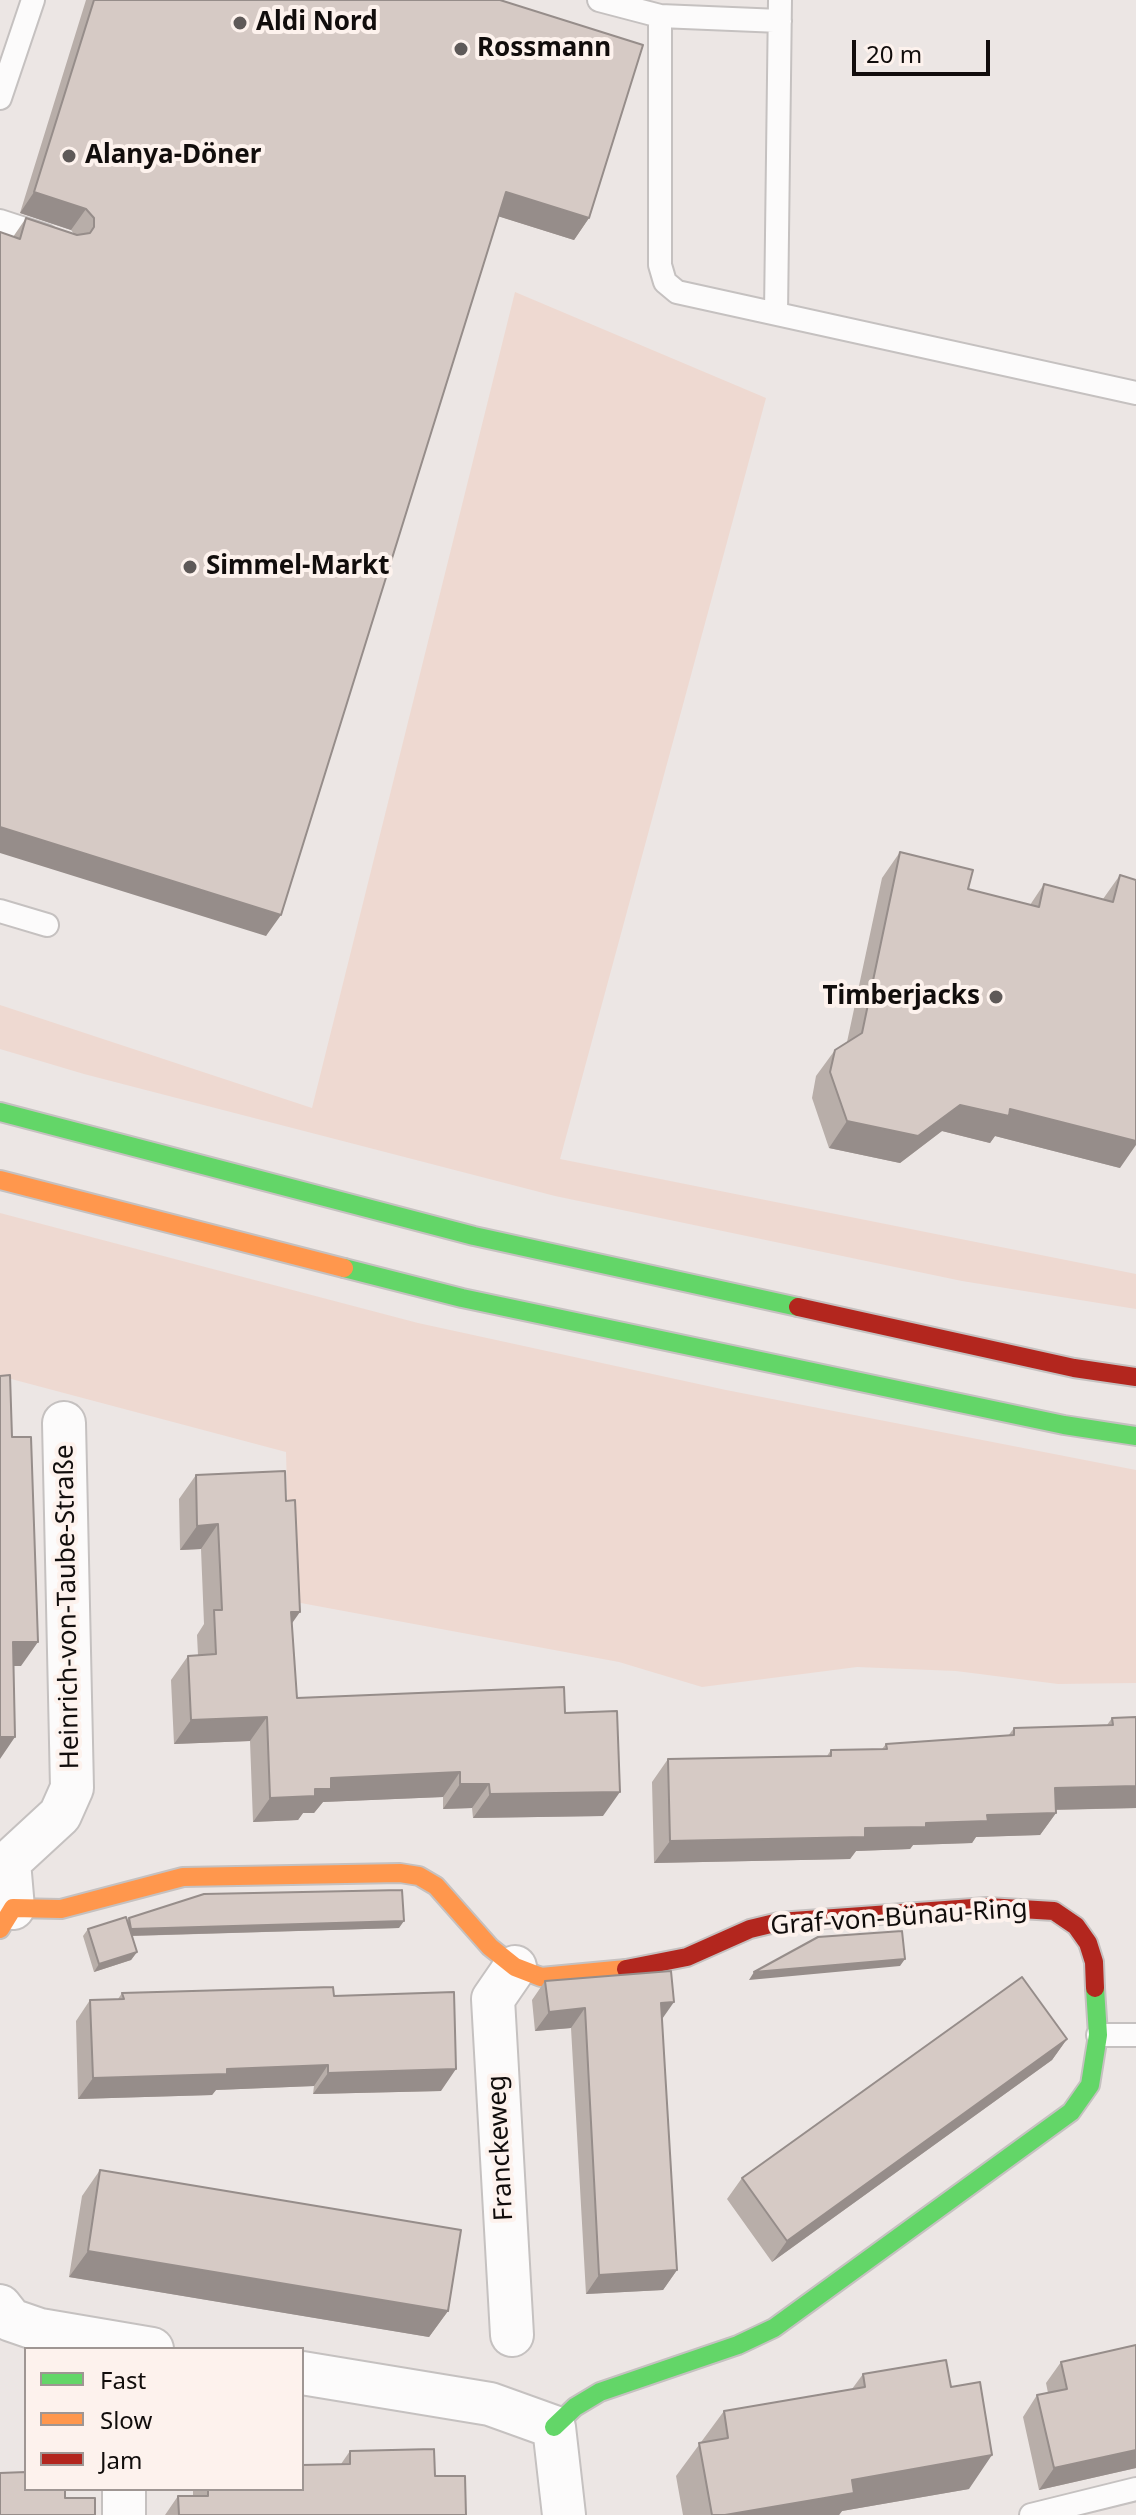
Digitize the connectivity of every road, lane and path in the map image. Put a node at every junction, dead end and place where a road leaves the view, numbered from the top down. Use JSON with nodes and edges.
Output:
{"nodes":[{"id":1,"x":33,"y":0,"type":"edge"},
{"id":2,"x":599,"y":0,"type":"edge"},
{"id":3,"x":780,"y":10,"type":"edge"},
{"id":4,"x":660,"y":16,"type":"junction"},
{"id":5,"x":0,"y":98,"type":"edge"},
{"id":6,"x":0,"y":221,"type":"edge"},
{"id":7,"x":66,"y":243,"type":"edge"},
{"id":8,"x":776,"y":313,"type":"junction"},
{"id":9,"x":1136,"y":393,"type":"edge"},
{"id":10,"x":0,"y":911,"type":"edge"},
{"id":11,"x":47,"y":925,"type":"dead end"},
{"id":12,"x":0,"y":1112,"type":"edge"},
{"id":13,"x":0,"y":1180,"type":"edge"},
{"id":14,"x":1136,"y":1377,"type":"edge"},
{"id":15,"x":64,"y":1423,"type":"dead end"},
{"id":16,"x":1136,"y":1436,"type":"edge"},
{"id":17,"x":4,"y":1860,"type":"edge"},
{"id":18,"x":7,"y":1919,"type":"edge"},
{"id":19,"x":515,"y":1967,"type":"junction"},
{"id":20,"x":1098,"y":2035,"type":"junction"},
{"id":21,"x":1136,"y":2035,"type":"edge"},
{"id":22,"x":0,"y":2306,"type":"edge"},
{"id":23,"x":512,"y":2335,"type":"dead end"},
{"id":24,"x":137,"y":2347,"type":"edge"},
{"id":25,"x":304,"y":2373,"type":"edge"},
{"id":26,"x":554,"y":2427,"type":"junction"},
{"id":27,"x":1136,"y":2489,"type":"edge"},
{"id":28,"x":124,"y":2491,"type":"edge"},
{"id":29,"x":124,"y":2515,"type":"edge"},
{"id":30,"x":564,"y":2515,"type":"edge"},
{"id":31,"x":1031,"y":2515,"type":"edge"}],
"edges":[{"from":1,"to":5,"type":"lane"},
{"from":2,"to":4,"type":"lane"},
{"from":3,"to":4,"type":"lane"},
{"from":3,"to":8,"type":"lane"},
{"from":4,"to":8,"type":"lane"},
{"from":6,"to":7,"type":"lane"},
{"from":8,"to":9,"type":"lane"},
{"from":10,"to":11,"type":"lane"},
{"from":12,"to":14,"type":"main road"},
{"from":13,"to":16,"type":"main road"},
{"from":15,"to":17,"type":"street","name":"Heinrich-von-Taube-Straße"},
{"from":17,"to":18,"type":"street","name":"Heinrich-von-Taube-Straße"},
{"from":18,"to":19,"type":"main road","name":"Graf-von-Bünau-Ring"},
{"from":19,"to":20,"type":"main road","name":"Graf-von-Bünau-Ring"},
{"from":19,"to":23,"type":"street","name":"Franckeweg"},
{"from":20,"to":21,"type":"lane"},
{"from":20,"to":26,"type":"main road","name":"Graf-von-Bünau-Ring"},
{"from":22,"to":24,"type":"street"},
{"from":25,"to":26,"type":"street"},
{"from":26,"to":30,"type":"street"},
{"from":27,"to":31,"type":"lane"},
{"from":28,"to":29,"type":"street"}]}
